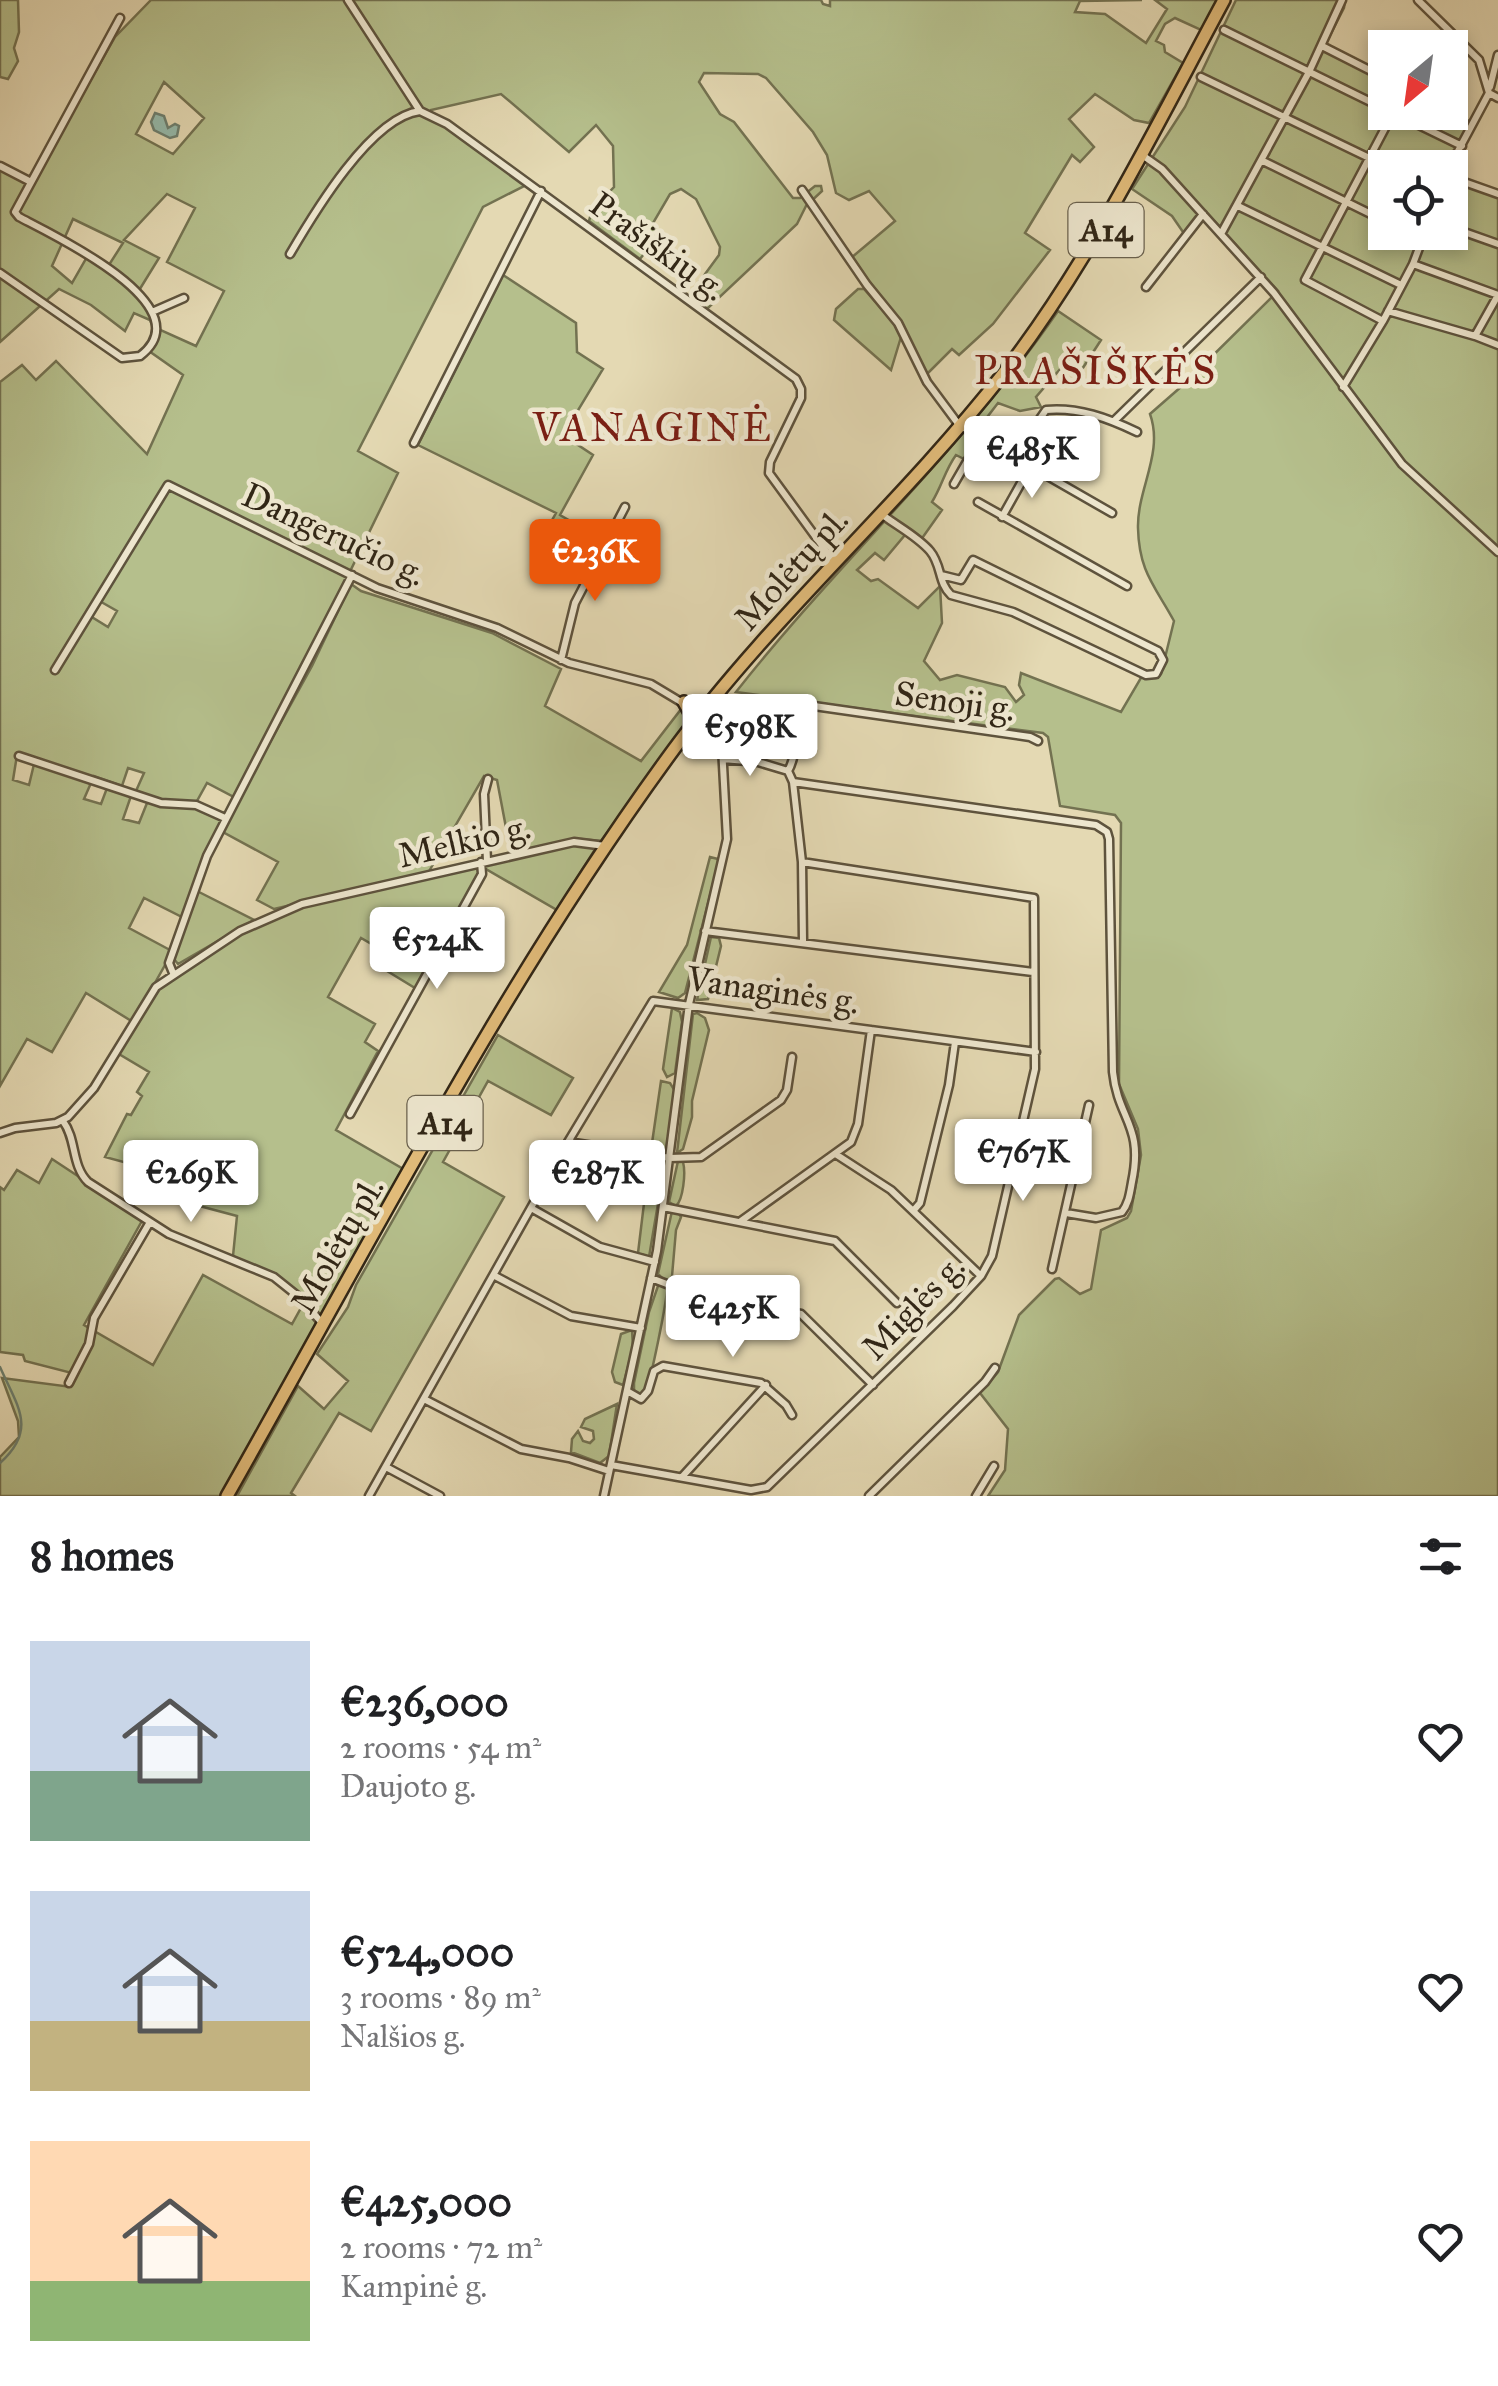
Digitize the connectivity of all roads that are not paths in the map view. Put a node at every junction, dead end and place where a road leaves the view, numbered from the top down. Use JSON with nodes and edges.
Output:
{"nodes":[{"id":1,"x":348,"y":0,"type":"edge"},
{"id":2,"x":1227,"y":0,"type":"edge"},
{"id":3,"x":1342,"y":0,"type":"edge"},
{"id":4,"x":1418,"y":0,"type":"edge"},
{"id":5,"x":120,"y":18,"type":"dead end"},
{"id":6,"x":1224,"y":30,"type":"dead end"},
{"id":7,"x":1322,"y":46,"type":"junction"},
{"id":8,"x":1498,"y":55,"type":"edge"},
{"id":9,"x":1368,"y":69,"type":"edge"},
{"id":10,"x":1309,"y":72,"type":"junction"},
{"id":11,"x":1201,"y":76,"type":"dead end"},
{"id":12,"x":1489,"y":91,"type":"junction"},
{"id":13,"x":1498,"y":98,"type":"edge"},
{"id":14,"x":1368,"y":101,"type":"edge"},
{"id":15,"x":420,"y":110,"type":"junction"},
{"id":16,"x":1286,"y":117,"type":"junction"},
{"id":17,"x":1428,"y":130,"type":"edge"},
{"id":18,"x":1462,"y":146,"type":"junction"},
{"id":19,"x":1460,"y":150,"type":"edge"},
{"id":20,"x":1368,"y":156,"type":"edge"},
{"id":21,"x":1146,"y":157,"type":"junction"},
{"id":22,"x":1368,"y":161,"type":"edge"},
{"id":23,"x":1262,"y":162,"type":"junction"},
{"id":24,"x":0,"y":166,"type":"edge"},
{"id":25,"x":31,"y":182,"type":"junction"},
{"id":26,"x":1468,"y":183,"type":"edge"},
{"id":27,"x":802,"y":190,"type":"dead end"},
{"id":28,"x":541,"y":191,"type":"junction"},
{"id":29,"x":1498,"y":194,"type":"edge"},
{"id":30,"x":1346,"y":202,"type":"junction"},
{"id":31,"x":1238,"y":206,"type":"junction"},
{"id":32,"x":1368,"y":213,"type":"edge"},
{"id":33,"x":1203,"y":214,"type":"junction"},
{"id":34,"x":1221,"y":234,"type":"junction"},
{"id":35,"x":1468,"y":234,"type":"edge"},
{"id":36,"x":1498,"y":244,"type":"edge"},
{"id":37,"x":1324,"y":247,"type":"junction"},
{"id":38,"x":1418,"y":250,"type":"edge"},
{"id":39,"x":290,"y":254,"type":"dead end"},
{"id":40,"x":1413,"y":264,"type":"junction"},
{"id":41,"x":0,"y":273,"type":"edge"},
{"id":42,"x":1261,"y":277,"type":"junction"},
{"id":43,"x":1401,"y":285,"type":"junction"},
{"id":44,"x":1146,"y":287,"type":"dead end"},
{"id":45,"x":1498,"y":295,"type":"edge"},
{"id":46,"x":184,"y":298,"type":"dead end"},
{"id":47,"x":152,"y":312,"type":"junction"},
{"id":48,"x":1388,"y":312,"type":"junction"},
{"id":49,"x":1383,"y":322,"type":"junction"},
{"id":50,"x":1475,"y":336,"type":"junction"},
{"id":51,"x":1498,"y":345,"type":"edge"},
{"id":52,"x":1343,"y":387,"type":"junction"},
{"id":53,"x":1114,"y":421,"type":"junction"},
{"id":54,"x":962,"y":427,"type":"junction"},
{"id":55,"x":1137,"y":432,"type":"dead end"},
{"id":56,"x":980,"y":439,"type":"junction"},
{"id":57,"x":414,"y":443,"type":"dead end"},
{"id":58,"x":1012,"y":458,"type":"junction"},
{"id":59,"x":1030,"y":467,"type":"junction"},
{"id":60,"x":954,"y":484,"type":"dead end"},
{"id":61,"x":978,"y":502,"type":"dead end"},
{"id":62,"x":625,"y":507,"type":"dead end"},
{"id":63,"x":1112,"y":512,"type":"dead end"},
{"id":64,"x":884,"y":516,"type":"junction"},
{"id":65,"x":1002,"y":516,"type":"junction"},
{"id":66,"x":1498,"y":552,"type":"edge"},
{"id":67,"x":834,"y":562,"type":"junction"},
{"id":68,"x":940,"y":575,"type":"junction"},
{"id":69,"x":352,"y":576,"type":"junction"},
{"id":70,"x":1127,"y":586,"type":"dead end"},
{"id":71,"x":561,"y":660,"type":"junction"},
{"id":72,"x":55,"y":670,"type":"dead end"},
{"id":73,"x":684,"y":702,"type":"junction"},
{"id":74,"x":704,"y":715,"type":"junction"},
{"id":75,"x":1038,"y":741,"type":"dead end"},
{"id":76,"x":720,"y":742,"type":"junction"},
{"id":77,"x":19,"y":756,"type":"dead end"},
{"id":78,"x":788,"y":771,"type":"junction"},
{"id":79,"x":488,"y":779,"type":"dead end"},
{"id":80,"x":793,"y":782,"type":"junction"},
{"id":81,"x":225,"y":818,"type":"junction"},
{"id":82,"x":605,"y":846,"type":"junction"},
{"id":83,"x":484,"y":862,"type":"junction"},
{"id":84,"x":802,"y":862,"type":"junction"},
{"id":85,"x":705,"y":931,"type":"junction"},
{"id":86,"x":803,"y":942,"type":"junction"},
{"id":87,"x":1034,"y":972,"type":"junction"},
{"id":88,"x":173,"y":973,"type":"junction"},
{"id":89,"x":689,"y":1004,"type":"junction"},
{"id":90,"x":871,"y":1030,"type":"junction"},
{"id":91,"x":955,"y":1042,"type":"junction"},
{"id":92,"x":1036,"y":1052,"type":"junction"},
{"id":93,"x":792,"y":1057,"type":"dead end"},
{"id":94,"x":1089,"y":1105,"type":"dead end"},
{"id":95,"x":350,"y":1114,"type":"dead end"},
{"id":96,"x":63,"y":1121,"type":"junction"},
{"id":97,"x":0,"y":1133,"type":"edge"},
{"id":98,"x":568,"y":1142,"type":"junction"},
{"id":99,"x":836,"y":1155,"type":"junction"},
{"id":100,"x":670,"y":1158,"type":"junction"},
{"id":101,"x":664,"y":1206,"type":"junction"},
{"id":102,"x":532,"y":1208,"type":"junction"},
{"id":103,"x":914,"y":1210,"type":"junction"},
{"id":104,"x":1066,"y":1213,"type":"junction"},
{"id":105,"x":740,"y":1221,"type":"junction"},
{"id":106,"x":150,"y":1222,"type":"junction"},
{"id":107,"x":655,"y":1262,"type":"junction"},
{"id":108,"x":1052,"y":1269,"type":"dead end"},
{"id":109,"x":495,"y":1276,"type":"junction"},
{"id":110,"x":981,"y":1276,"type":"junction"},
{"id":111,"x":652,"y":1278,"type":"junction"},
{"id":112,"x":897,"y":1303,"type":"dead end"},
{"id":113,"x":324,"y":1325,"type":"junction"},
{"id":114,"x":640,"y":1328,"type":"junction"},
{"id":115,"x":995,"y":1368,"type":"dead end"},
{"id":116,"x":69,"y":1383,"type":"dead end"},
{"id":117,"x":766,"y":1385,"type":"junction"},
{"id":118,"x":873,"y":1385,"type":"junction"},
{"id":119,"x":627,"y":1391,"type":"junction"},
{"id":120,"x":424,"y":1399,"type":"junction"},
{"id":121,"x":792,"y":1415,"type":"dead end"},
{"id":122,"x":994,"y":1466,"type":"dead end"},
{"id":123,"x":386,"y":1467,"type":"junction"},
{"id":124,"x":610,"y":1468,"type":"junction"},
{"id":125,"x":682,"y":1477,"type":"junction"},
{"id":126,"x":231,"y":1496,"type":"edge"},
{"id":127,"x":369,"y":1496,"type":"edge"},
{"id":128,"x":440,"y":1496,"type":"edge"},
{"id":129,"x":604,"y":1496,"type":"edge"},
{"id":130,"x":869,"y":1496,"type":"edge"},
{"id":131,"x":976,"y":1496,"type":"edge"}],
"edges":[{"from":1,"to":15,"type":"street","name":"Prašiškių g."},
{"from":2,"to":21,"type":"highway","name":"Molėtų pl.","number":"A14"},
{"from":2,"to":54,"type":"highway","name":"Molėtų pl.","number":"A14"},
{"from":3,"to":7,"type":"street"},
{"from":4,"to":12,"type":"street"},
{"from":5,"to":25,"type":"street"},
{"from":6,"to":10,"type":"street"},
{"from":7,"to":9,"type":"street"},
{"from":7,"to":10,"type":"street"},
{"from":8,"to":12,"type":"street"},
{"from":10,"to":14,"type":"street"},
{"from":10,"to":16,"type":"street"},
{"from":11,"to":16,"type":"street"},
{"from":12,"to":13,"type":"street"},
{"from":12,"to":18,"type":"street"},
{"from":15,"to":28,"type":"street","name":"Prašiškių g."},
{"from":15,"to":39,"type":"street"},
{"from":16,"to":20,"type":"street"},
{"from":16,"to":23,"type":"street"},
{"from":17,"to":18,"type":"street"},
{"from":18,"to":19,"type":"street"},
{"from":21,"to":33,"type":"street"},
{"from":21,"to":54,"type":"highway","name":"Molėtų pl.","number":"A14"},
{"from":22,"to":30,"type":"street"},
{"from":23,"to":30,"type":"street"},
{"from":23,"to":31,"type":"street"},
{"from":24,"to":25,"type":"street"},
{"from":25,"to":47,"type":"street"},
{"from":26,"to":29,"type":"street"},
{"from":27,"to":54,"type":"street"},
{"from":28,"to":57,"type":"street"},
{"from":28,"to":67,"type":"street","name":"Prašiškių g."},
{"from":30,"to":32,"type":"street"},
{"from":30,"to":37,"type":"street"},
{"from":31,"to":34,"type":"street"},
{"from":31,"to":37,"type":"street"},
{"from":33,"to":34,"type":"street"},
{"from":33,"to":44,"type":"street"},
{"from":34,"to":42,"type":"street"},
{"from":35,"to":36,"type":"street"},
{"from":37,"to":43,"type":"street"},
{"from":37,"to":49,"type":"street"},
{"from":38,"to":40,"type":"street"},
{"from":40,"to":43,"type":"street"},
{"from":40,"to":45,"type":"street"},
{"from":41,"to":47,"type":"street"},
{"from":42,"to":52,"type":"street"},
{"from":42,"to":53,"type":"street"},
{"from":43,"to":48,"type":"street"},
{"from":45,"to":50,"type":"street"},
{"from":46,"to":47,"type":"street"},
{"from":48,"to":49,"type":"street"},
{"from":48,"to":50,"type":"street"},
{"from":49,"to":52,"type":"street"},
{"from":50,"to":51,"type":"street"},
{"from":52,"to":66,"type":"street"},
{"from":53,"to":55,"type":"street"},
{"from":53,"to":58,"type":"street"},
{"from":54,"to":56,"type":"street"},
{"from":54,"to":64,"type":"highway","name":"Molėtų pl.","number":"A14"},
{"from":54,"to":67,"type":"highway","name":"Molėtų pl.","number":"A14"},
{"from":56,"to":58,"type":"street"},
{"from":56,"to":60,"type":"street"},
{"from":58,"to":59,"type":"street"},
{"from":59,"to":63,"type":"street"},
{"from":59,"to":65,"type":"street"},
{"from":61,"to":65,"type":"street"},
{"from":62,"to":71,"type":"street"},
{"from":64,"to":68,"type":"street"},
{"from":64,"to":74,"type":"highway","name":"Molėtų pl.","number":"A14"},
{"from":65,"to":70,"type":"street"},
{"from":67,"to":74,"type":"highway","name":"Molėtų pl.","number":"A14"},
{"from":68,"to":68,"type":"street"},
{"from":69,"to":71,"type":"street","name":"Dangeručio g."},
{"from":69,"to":72,"type":"street","name":"Dangeručio g."},
{"from":69,"to":81,"type":"street"},
{"from":71,"to":73,"type":"street","name":"Dangeručio g."},
{"from":73,"to":74,"type":"highway"},
{"from":73,"to":74,"type":"highway"},
{"from":74,"to":76,"type":"highway"},
{"from":74,"to":76,"type":"highway"},
{"from":74,"to":82,"type":"highway","name":"Molėtų pl.","number":"A14"},
{"from":74,"to":126,"type":"highway","name":"Molėtų pl.","number":"A14"},
{"from":75,"to":78,"type":"street","name":"Senoji g."},
{"from":76,"to":78,"type":"street"},
{"from":76,"to":85,"type":"street"},
{"from":77,"to":81,"type":"street"},
{"from":78,"to":80,"type":"street"},
{"from":79,"to":83,"type":"street"},
{"from":80,"to":84,"type":"street"},
{"from":80,"to":104,"type":"street"},
{"from":81,"to":88,"type":"street"},
{"from":82,"to":83,"type":"street","name":"Melkio g."},
{"from":82,"to":113,"type":"highway","name":"Molėtų pl.","number":"A14"},
{"from":83,"to":88,"type":"street","name":"Melkio g."},
{"from":83,"to":95,"type":"street"},
{"from":84,"to":86,"type":"street"},
{"from":84,"to":87,"type":"street","name":"Miglės g."},
{"from":85,"to":86,"type":"street"},
{"from":85,"to":89,"type":"street"},
{"from":86,"to":87,"type":"street"},
{"from":87,"to":92,"type":"street","name":"Miglės g."},
{"from":88,"to":96,"type":"street"},
{"from":89,"to":90,"type":"street","name":"Vanaginės g."},
{"from":89,"to":98,"type":"street","name":"Vanaginės g."},
{"from":89,"to":100,"type":"street"},
{"from":90,"to":91,"type":"street","name":"Vanaginės g."},
{"from":90,"to":99,"type":"street"},
{"from":91,"to":92,"type":"street","name":"Vanaginės g."},
{"from":91,"to":103,"type":"street"},
{"from":92,"to":110,"type":"street","name":"Miglės g."},
{"from":93,"to":100,"type":"street"},
{"from":94,"to":104,"type":"street"},
{"from":96,"to":97,"type":"street"},
{"from":96,"to":106,"type":"street"},
{"from":98,"to":100,"type":"street"},
{"from":98,"to":102,"type":"street","name":"Vanaginės g."},
{"from":99,"to":103,"type":"street"},
{"from":99,"to":105,"type":"street"},
{"from":100,"to":101,"type":"street"},
{"from":101,"to":105,"type":"street"},
{"from":101,"to":107,"type":"street"},
{"from":102,"to":107,"type":"street"},
{"from":102,"to":109,"type":"street","name":"Vanaginės g."},
{"from":103,"to":110,"type":"street"},
{"from":104,"to":108,"type":"street"},
{"from":105,"to":112,"type":"street"},
{"from":106,"to":113,"type":"street"},
{"from":106,"to":116,"type":"street"},
{"from":107,"to":111,"type":"street"},
{"from":109,"to":114,"type":"street"},
{"from":109,"to":120,"type":"street","name":"Vanaginės g."},
{"from":110,"to":118,"type":"street","name":"Miglės g."},
{"from":111,"to":114,"type":"street"},
{"from":111,"to":118,"type":"street"},
{"from":113,"to":126,"type":"highway","name":"Molėtų pl.","number":"A14"},
{"from":114,"to":119,"type":"street"},
{"from":115,"to":130,"type":"street"},
{"from":117,"to":119,"type":"street"},
{"from":117,"to":121,"type":"street"},
{"from":117,"to":125,"type":"street"},
{"from":118,"to":125,"type":"street","name":"Miglės g."},
{"from":119,"to":124,"type":"street"},
{"from":120,"to":123,"type":"street","name":"Vanaginės g."},
{"from":120,"to":124,"type":"street","name":"Miglės g."},
{"from":122,"to":131,"type":"street"},
{"from":123,"to":127,"type":"street","name":"Vanaginės g."},
{"from":123,"to":128,"type":"street"},
{"from":124,"to":125,"type":"street","name":"Miglės g."},
{"from":124,"to":129,"type":"street"}]}
